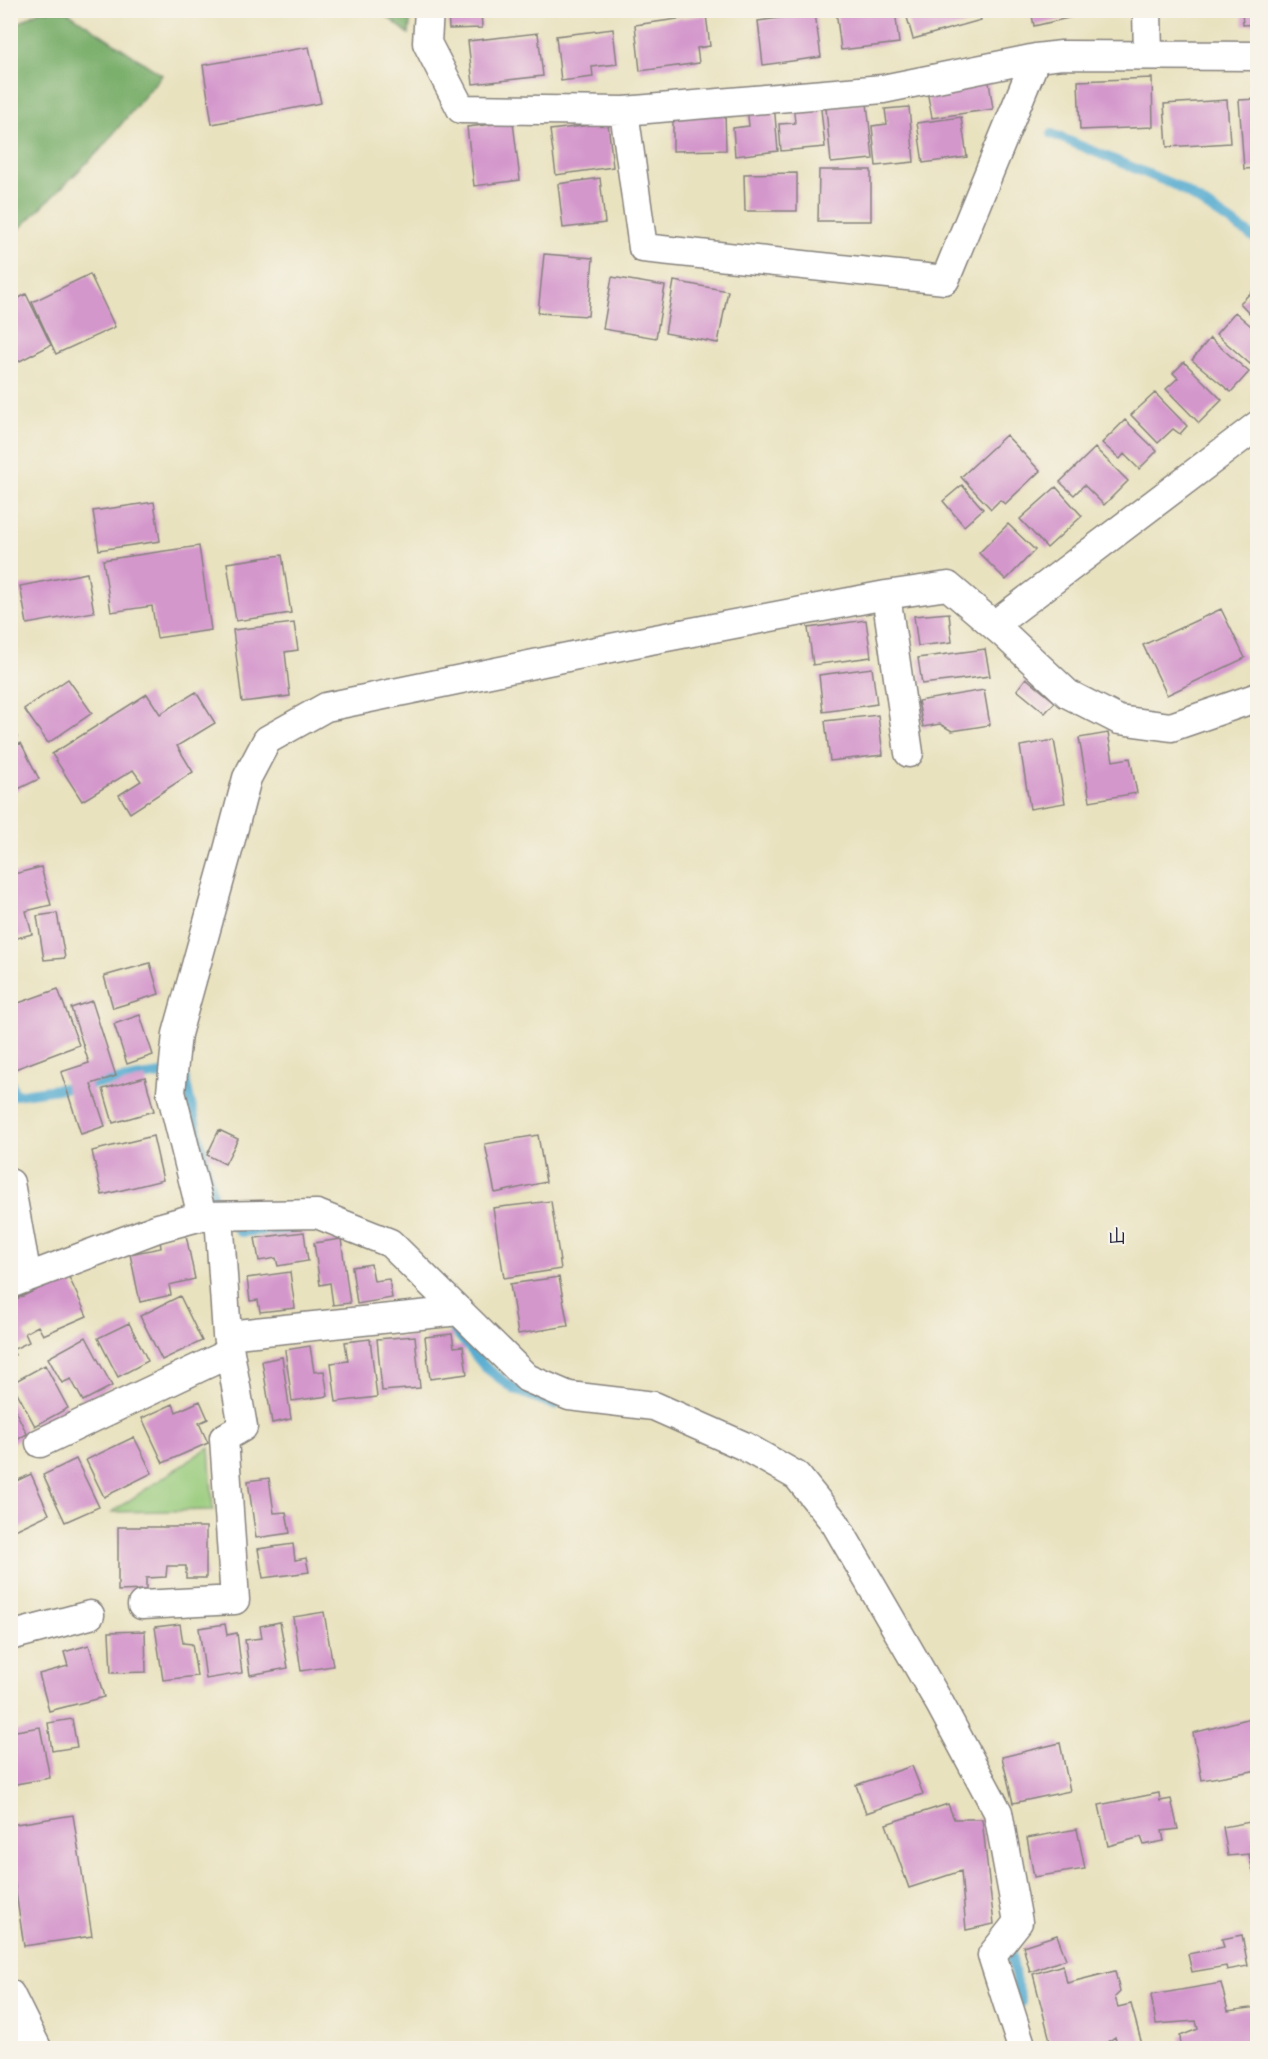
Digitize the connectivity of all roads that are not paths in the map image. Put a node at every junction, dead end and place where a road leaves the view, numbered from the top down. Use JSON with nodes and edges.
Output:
{"nodes":[{"id":1,"x":429,"y":10,"type":"edge"},
{"id":2,"x":1147,"y":10,"type":"edge"},
{"id":3,"x":1148,"y":54,"type":"junction"},
{"id":4,"x":1257,"y":56,"type":"edge"},
{"id":5,"x":1036,"y":58,"type":"junction"},
{"id":6,"x":624,"y":111,"type":"junction"},
{"id":7,"x":1257,"y":425,"type":"edge"},
{"id":8,"x":886,"y":595,"type":"junction"},
{"id":9,"x":993,"y":625,"type":"junction"},
{"id":10,"x":1257,"y":697,"type":"edge"},
{"id":11,"x":909,"y":753,"type":"dead end"},
{"id":12,"x":10,"y":1183,"type":"edge"},
{"id":13,"x":210,"y":1216,"type":"junction"},
{"id":14,"x":19,"y":1281,"type":"edge"},
{"id":15,"x":459,"y":1311,"type":"junction"},
{"id":16,"x":229,"y":1344,"type":"junction"},
{"id":17,"x":40,"y":1443,"type":"dead end"},
{"id":18,"x":142,"y":1605,"type":"dead end"},
{"id":19,"x":90,"y":1615,"type":"dead end"},
{"id":20,"x":10,"y":1636,"type":"edge"},
{"id":21,"x":10,"y":1994,"type":"edge"},
{"id":22,"x":37,"y":2049,"type":"edge"},
{"id":23,"x":1022,"y":2049,"type":"edge"}],
"edges":[{"from":1,"to":6,"type":"street"},
{"from":2,"to":3,"type":"street"},
{"from":3,"to":4,"type":"street"},
{"from":3,"to":5,"type":"street"},
{"from":5,"to":6,"type":"street"},
{"from":5,"to":6,"type":"street"},
{"from":7,"to":9,"type":"street"},
{"from":8,"to":9,"type":"street"},
{"from":8,"to":11,"type":"street"},
{"from":8,"to":13,"type":"street"},
{"from":9,"to":10,"type":"street"},
{"from":12,"to":14,"type":"street"},
{"from":13,"to":14,"type":"street"},
{"from":13,"to":15,"type":"street"},
{"from":13,"to":16,"type":"street"},
{"from":15,"to":16,"type":"street"},
{"from":15,"to":23,"type":"street"},
{"from":16,"to":17,"type":"street"},
{"from":16,"to":18,"type":"street"},
{"from":19,"to":20,"type":"street"},
{"from":21,"to":22,"type":"street"}]}
